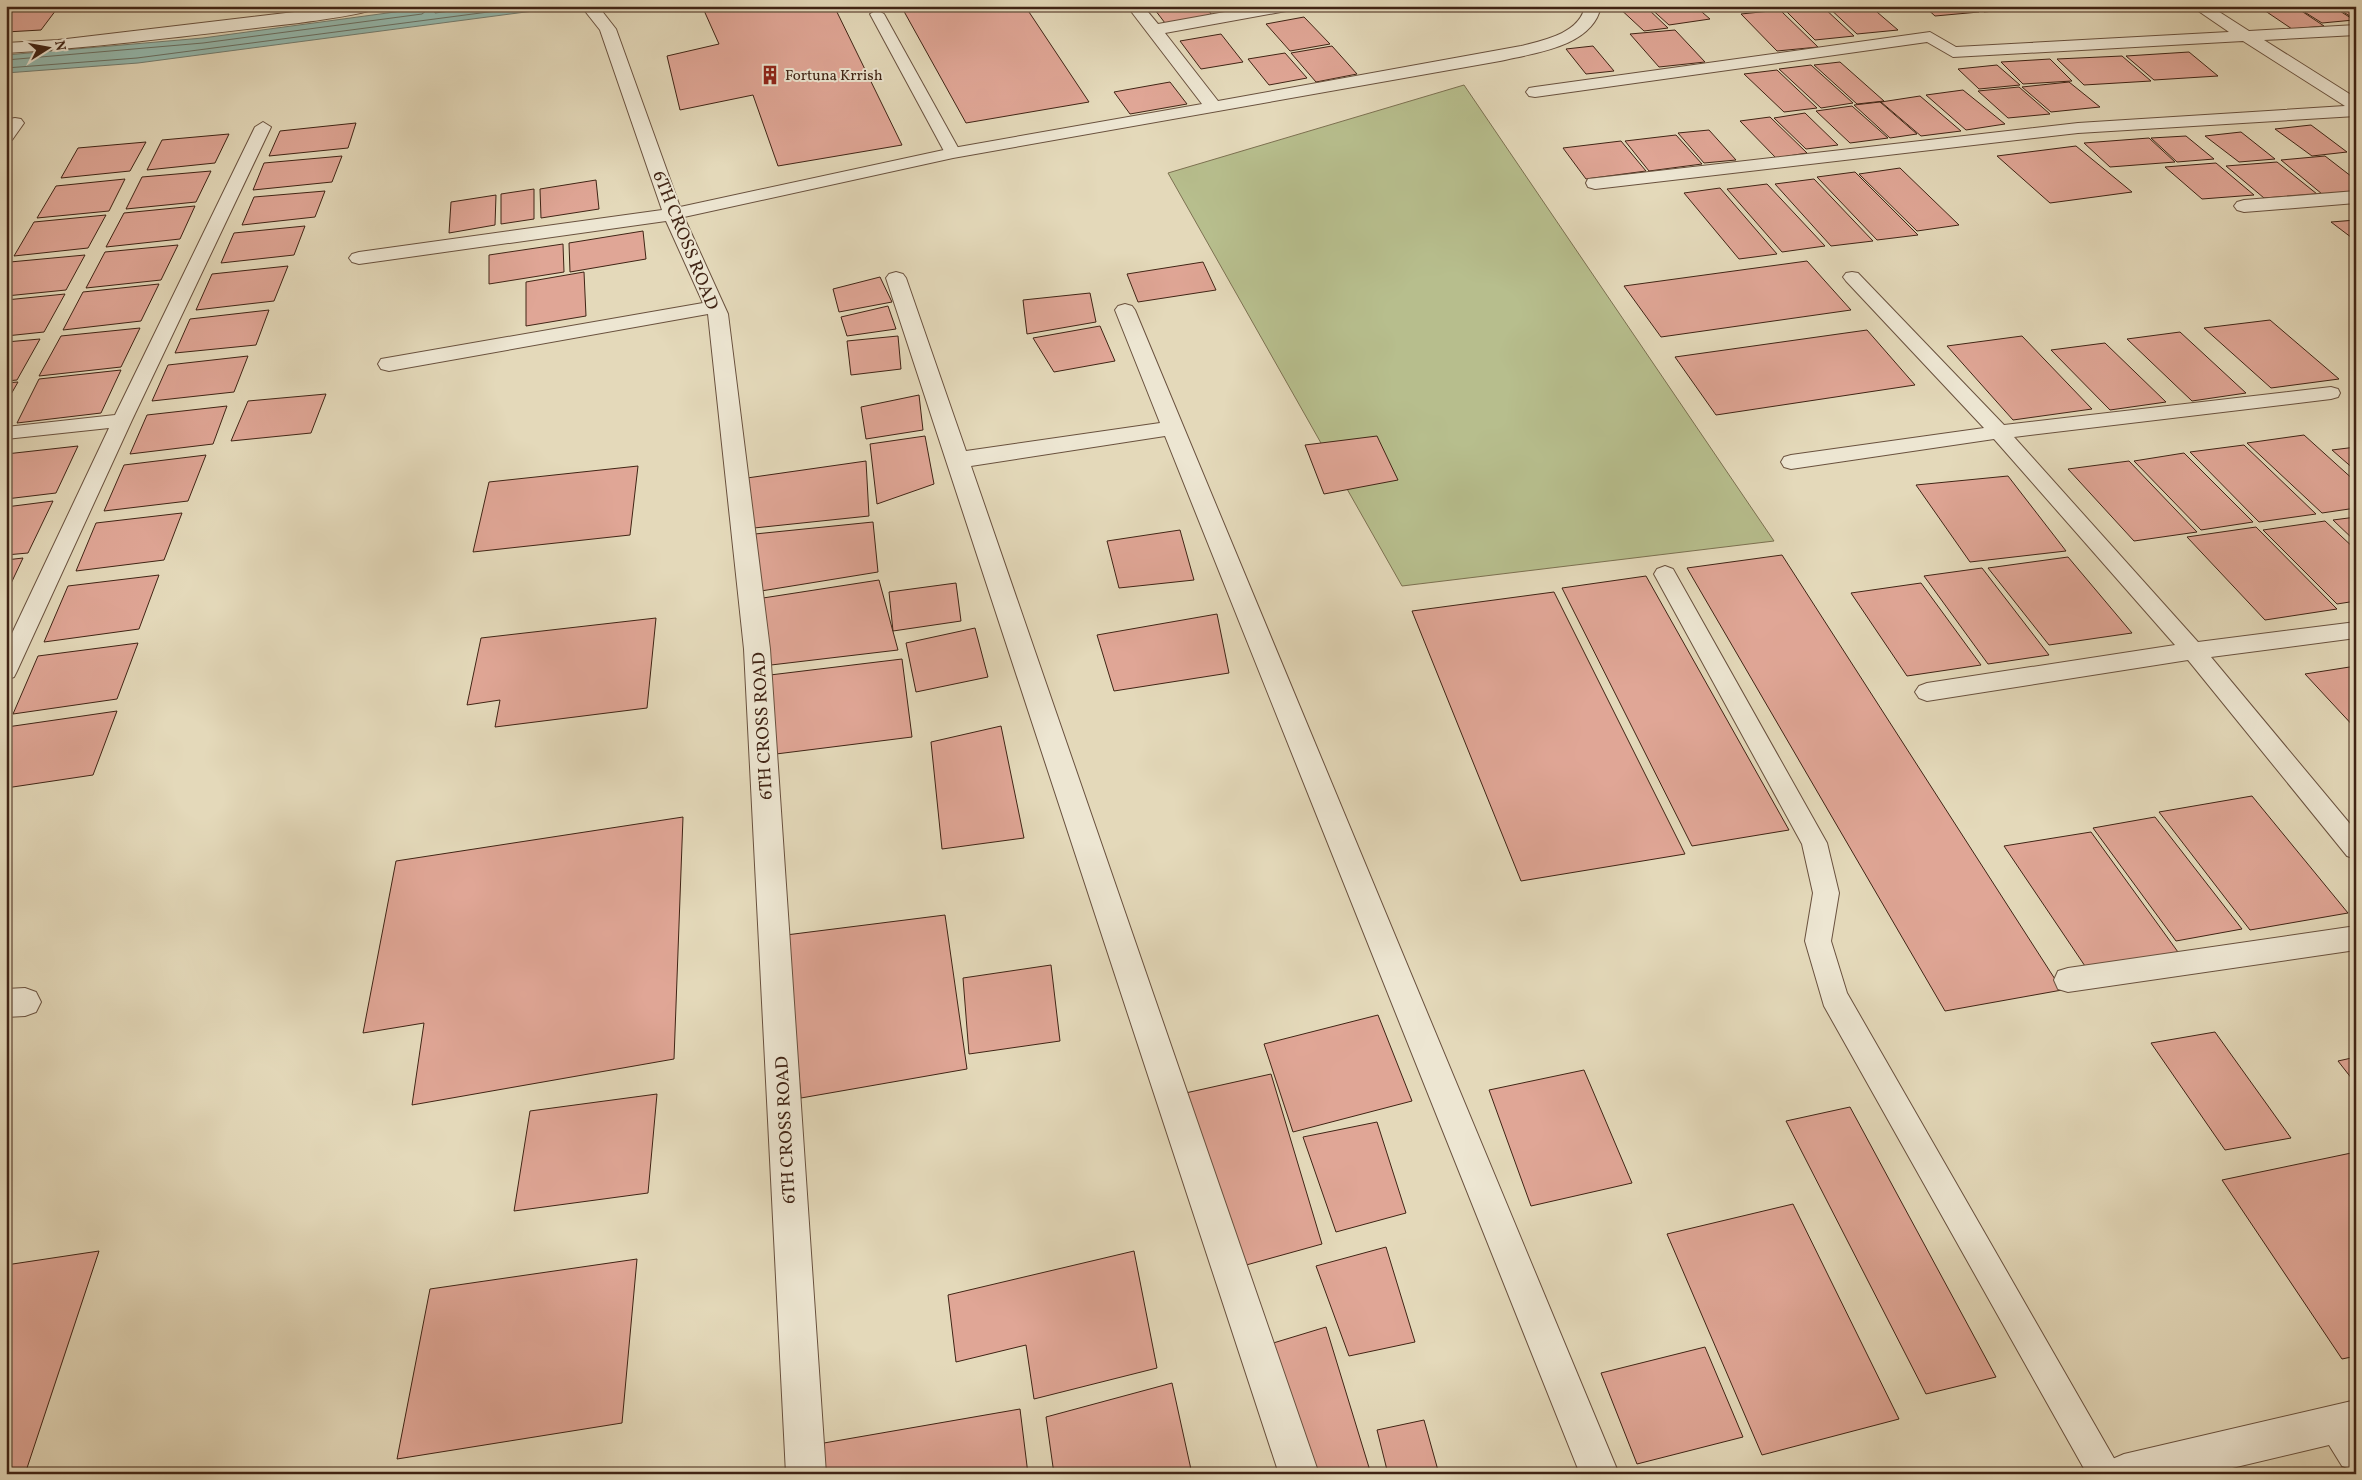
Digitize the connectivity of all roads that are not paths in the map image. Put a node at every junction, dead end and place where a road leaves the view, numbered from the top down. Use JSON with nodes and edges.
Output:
{"nodes":[{"id":1,"x":372,"y":6,"type":"edge"},
{"id":2,"x":589,"y":6,"type":"edge"},
{"id":3,"x":1135,"y":6,"type":"edge"},
{"id":4,"x":1286,"y":6,"type":"edge"},
{"id":5,"x":1593,"y":6,"type":"edge"},
{"id":6,"x":2199,"y":6,"type":"edge"},
{"id":7,"x":876,"y":14,"type":"dead end"},
{"id":8,"x":1154,"y":30,"type":"junction"},
{"id":9,"x":2356,"y":30,"type":"edge"},
{"id":10,"x":2246,"y":37,"type":"junction"},
{"id":11,"x":6,"y":48,"type":"edge"},
{"id":12,"x":1535,"y":92,"type":"dead end"},
{"id":13,"x":2356,"y":106,"type":"edge"},
{"id":14,"x":1215,"y":108,"type":"junction"},
{"id":15,"x":2356,"y":110,"type":"edge"},
{"id":16,"x":263,"y":127,"type":"dead end"},
{"id":17,"x":953,"y":153,"type":"junction"},
{"id":18,"x":1595,"y":183,"type":"dead end"},
{"id":19,"x":2356,"y":197,"type":"edge"},
{"id":20,"x":2244,"y":206,"type":"dead end"},
{"id":21,"x":672,"y":214,"type":"junction"},
{"id":22,"x":359,"y":258,"type":"dead end"},
{"id":23,"x":1852,"y":277,"type":"dead end"},
{"id":24,"x":896,"y":278,"type":"dead end"},
{"id":25,"x":714,"y":307,"type":"junction"},
{"id":26,"x":1125,"y":310,"type":"dead end"},
{"id":27,"x":389,"y":364,"type":"dead end"},
{"id":28,"x":2331,"y":393,"type":"dead end"},
{"id":29,"x":122,"y":420,"type":"junction"},
{"id":30,"x":1173,"y":428,"type":"junction"},
{"id":31,"x":1999,"y":432,"type":"junction"},
{"id":32,"x":6,"y":433,"type":"edge"},
{"id":33,"x":958,"y":460,"type":"junction"},
{"id":34,"x":1791,"y":462,"type":"dead end"},
{"id":35,"x":1665,"y":574,"type":"dead end"},
{"id":36,"x":2356,"y":630,"type":"edge"},
{"id":37,"x":2193,"y":651,"type":"junction"},
{"id":38,"x":6,"y":671,"type":"edge"},
{"id":39,"x":1927,"y":692,"type":"dead end"},
{"id":40,"x":2356,"y":849,"type":"edge"},
{"id":41,"x":2356,"y":938,"type":"edge"},
{"id":42,"x":2068,"y":980,"type":"dead end"},
{"id":43,"x":2350,"y":1431,"type":"edge"},
{"id":44,"x":806,"y":1474,"type":"edge"},
{"id":45,"x":1299,"y":1474,"type":"edge"},
{"id":46,"x":1600,"y":1474,"type":"edge"},
{"id":47,"x":2106,"y":1474,"type":"edge"},
{"id":48,"x":2124,"y":1474,"type":"edge"}],
"edges":[{"from":1,"to":11,"type":"street"},
{"from":2,"to":21,"type":"street","name":"6TH CROSS ROAD"},
{"from":3,"to":8,"type":"street"},
{"from":4,"to":8,"type":"street"},
{"from":5,"to":14,"type":"street"},
{"from":6,"to":10,"type":"street"},
{"from":7,"to":17,"type":"lane"},
{"from":8,"to":14,"type":"street"},
{"from":9,"to":10,"type":"street"},
{"from":10,"to":12,"type":"street"},
{"from":10,"to":13,"type":"street"},
{"from":14,"to":17,"type":"street"},
{"from":15,"to":18,"type":"street"},
{"from":16,"to":29,"type":"lane"},
{"from":17,"to":21,"type":"street"},
{"from":19,"to":20,"type":"street"},
{"from":21,"to":22,"type":"street"},
{"from":21,"to":25,"type":"street","name":"6TH CROSS ROAD"},
{"from":23,"to":31,"type":"lane"},
{"from":24,"to":33,"type":"street"},
{"from":25,"to":27,"type":"street"},
{"from":25,"to":44,"type":"street","name":"6TH CROSS ROAD"},
{"from":26,"to":30,"type":"street"},
{"from":28,"to":31,"type":"lane"},
{"from":29,"to":32,"type":"lane"},
{"from":29,"to":38,"type":"lane"},
{"from":30,"to":33,"type":"street"},
{"from":30,"to":46,"type":"street"},
{"from":31,"to":34,"type":"lane"},
{"from":31,"to":37,"type":"lane"},
{"from":33,"to":45,"type":"street"},
{"from":35,"to":47,"type":"lane"},
{"from":36,"to":37,"type":"lane"},
{"from":37,"to":39,"type":"lane"},
{"from":37,"to":40,"type":"lane"},
{"from":41,"to":42,"type":"lane"},
{"from":43,"to":48,"type":"street"}]}
